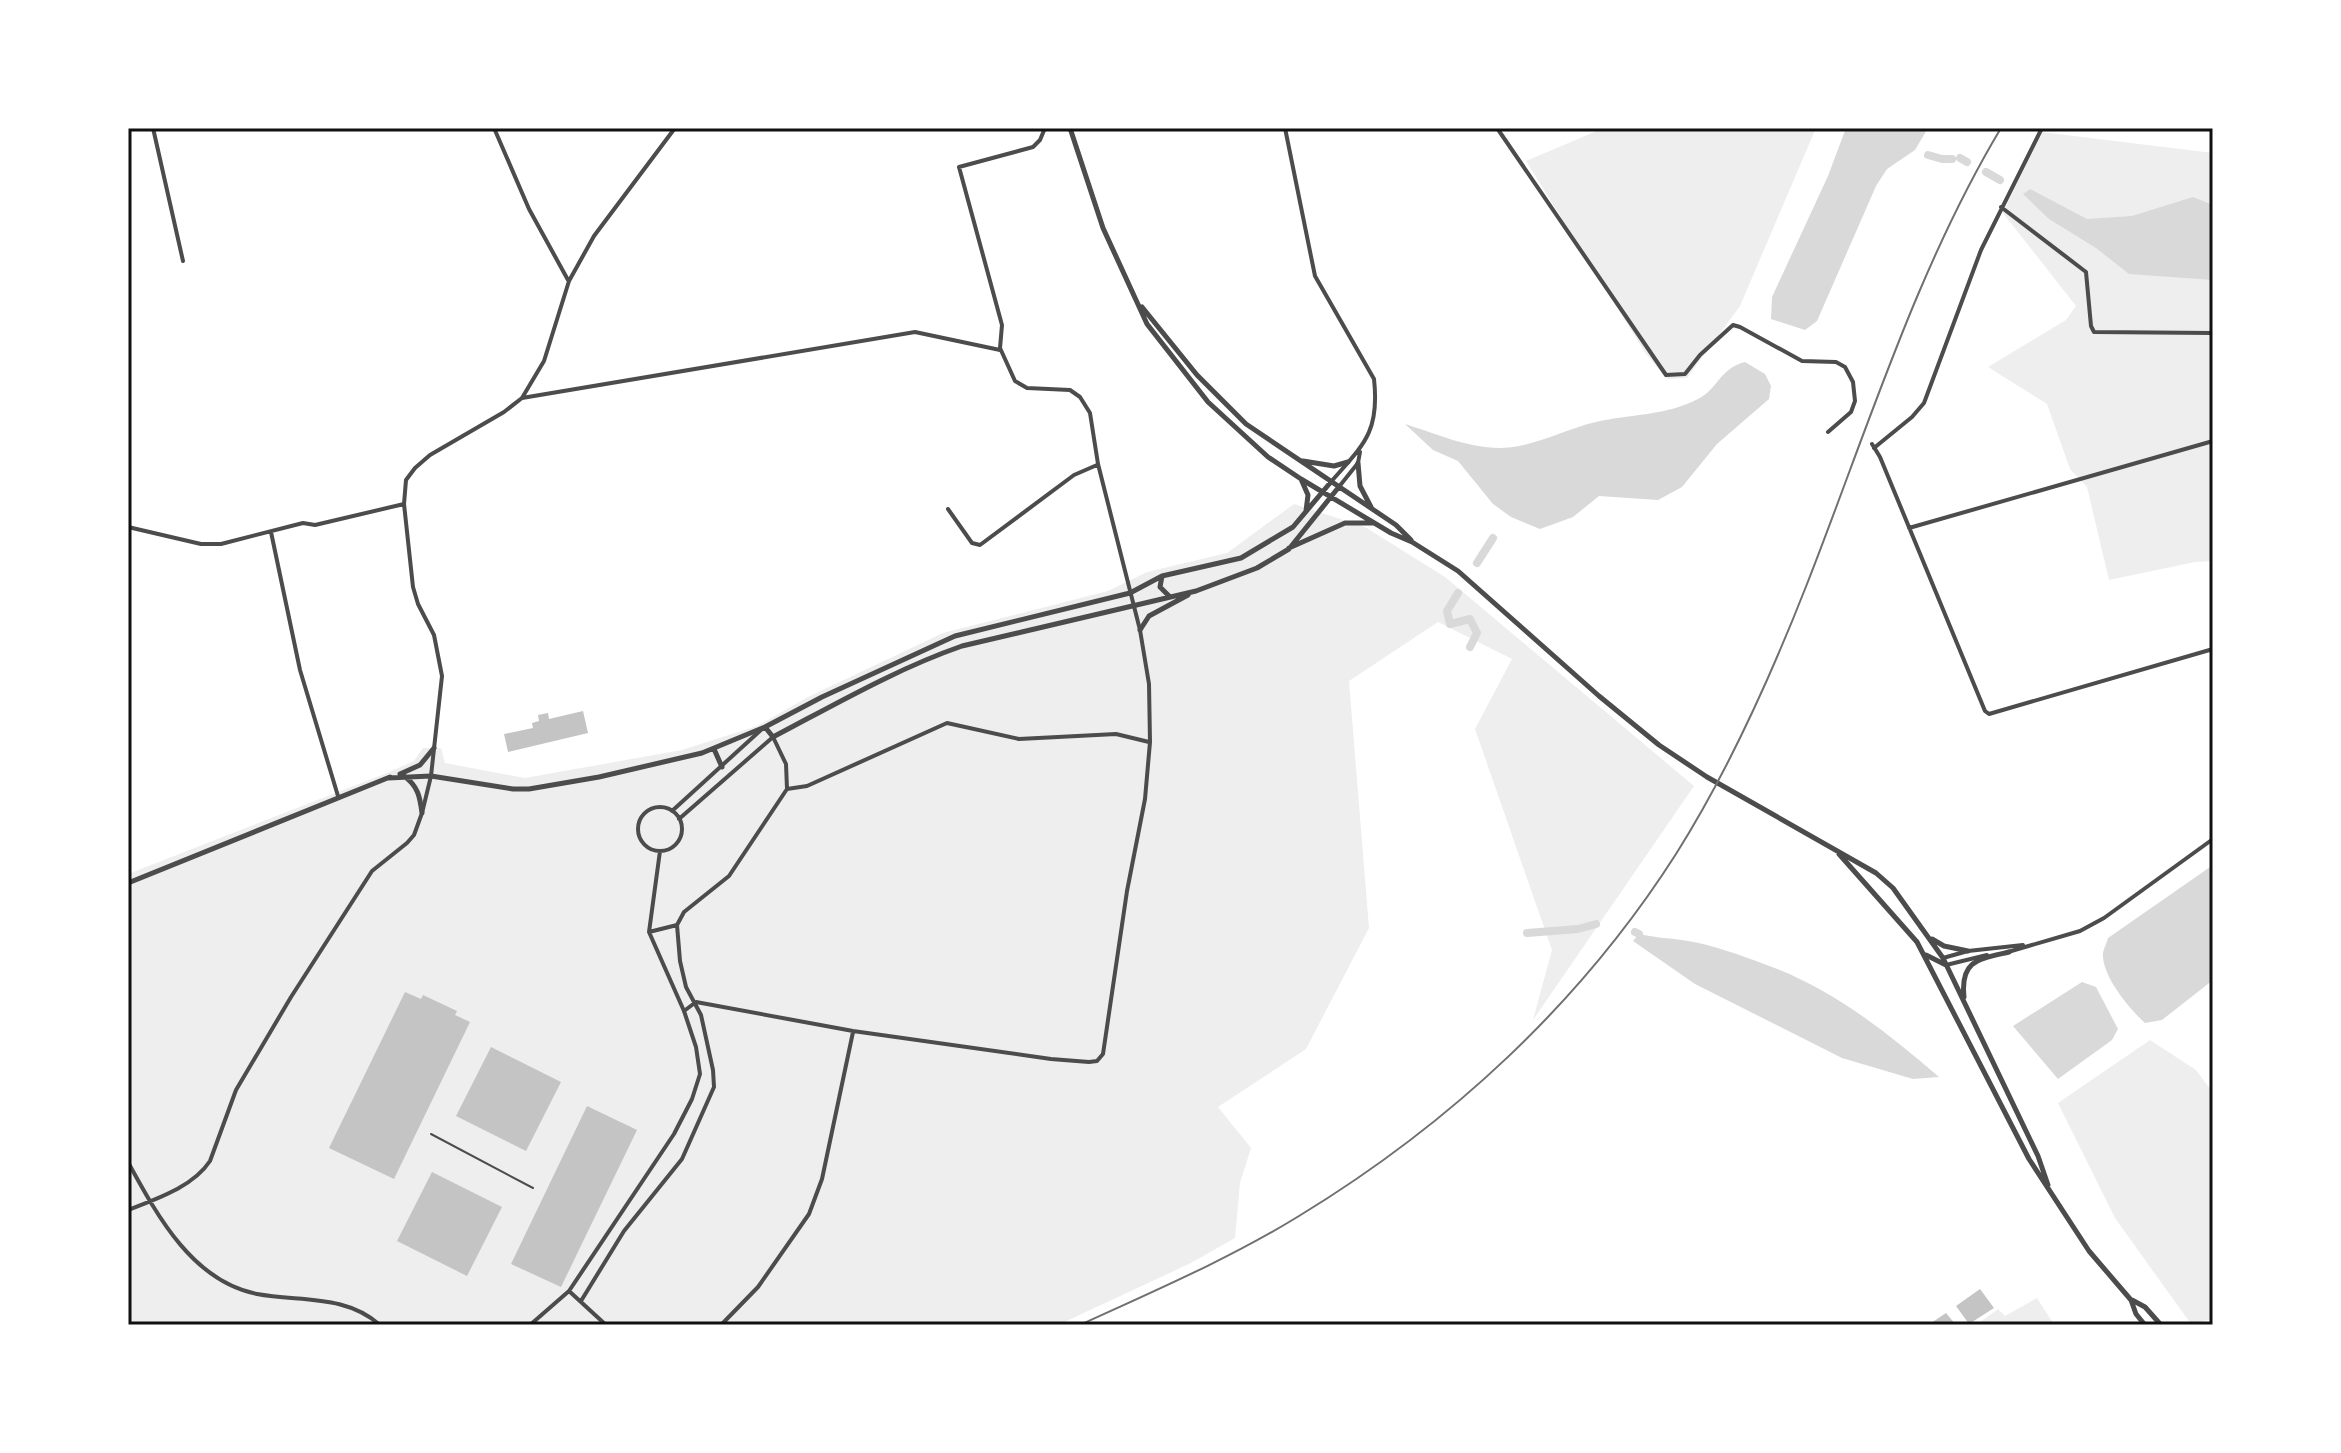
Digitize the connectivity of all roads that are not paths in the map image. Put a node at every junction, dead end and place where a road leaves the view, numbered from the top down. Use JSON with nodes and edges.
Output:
{"nodes":[{"id":1,"x":153,"y":128,"type":"edge"},
{"id":2,"x":494,"y":128,"type":"edge"},
{"id":3,"x":675,"y":128,"type":"edge"},
{"id":4,"x":1045,"y":128,"type":"edge"},
{"id":5,"x":1070,"y":128,"type":"edge"},
{"id":6,"x":1285,"y":128,"type":"edge"},
{"id":7,"x":1497,"y":128,"type":"edge"},
{"id":8,"x":2042,"y":128,"type":"edge"},
{"id":9,"x":2001,"y":207,"type":"junction"},
{"id":10,"x":183,"y":261,"type":"dead end"},
{"id":11,"x":569,"y":281,"type":"junction"},
{"id":12,"x":1135,"y":297,"type":"junction"},
{"id":13,"x":2213,"y":333,"type":"edge"},
{"id":14,"x":1001,"y":345,"type":"junction"},
{"id":15,"x":522,"y":398,"type":"junction"},
{"id":16,"x":1837,"y":430,"type":"dead end"},
{"id":17,"x":2213,"y":441,"type":"edge"},
{"id":18,"x":1361,"y":450,"type":"junction"},
{"id":19,"x":1292,"y":457,"type":"junction"},
{"id":20,"x":1348,"y":462,"type":"junction"},
{"id":21,"x":1358,"y":463,"type":"junction"},
{"id":22,"x":1098,"y":464,"type":"junction"},
{"id":23,"x":1301,"y":479,"type":"junction"},
{"id":24,"x":1330,"y":483,"type":"junction"},
{"id":25,"x":1338,"y":488,"type":"junction"},
{"id":26,"x":1323,"y":492,"type":"junction"},
{"id":27,"x":1331,"y":497,"type":"junction"},
{"id":28,"x":404,"y":504,"type":"junction"},
{"id":29,"x":948,"y":509,"type":"dead end"},
{"id":30,"x":1373,"y":510,"type":"junction"},
{"id":31,"x":1306,"y":512,"type":"junction"},
{"id":32,"x":1375,"y":523,"type":"junction"},
{"id":33,"x":128,"y":527,"type":"edge"},
{"id":34,"x":1909,"y":528,"type":"junction"},
{"id":35,"x":271,"y":532,"type":"junction"},
{"id":36,"x":1412,"y":542,"type":"junction"},
{"id":37,"x":1289,"y":549,"type":"junction"},
{"id":38,"x":1162,"y":576,"type":"junction"},
{"id":39,"x":1196,"y":591,"type":"junction"},
{"id":40,"x":1130,"y":593,"type":"junction"},
{"id":41,"x":1170,"y":596,"type":"junction"},
{"id":42,"x":1133,"y":605,"type":"junction"},
{"id":43,"x":1140,"y":630,"type":"junction"},
{"id":44,"x":2213,"y":649,"type":"edge"},
{"id":45,"x":765,"y":727,"type":"junction"},
{"id":46,"x":773,"y":737,"type":"junction"},
{"id":47,"x":1150,"y":742,"type":"junction"},
{"id":48,"x":434,"y":748,"type":"junction"},
{"id":49,"x":714,"y":749,"type":"junction"},
{"id":50,"x":722,"y":767,"type":"junction"},
{"id":51,"x":403,"y":776,"type":"junction"},
{"id":52,"x":431,"y":776,"type":"junction"},
{"id":53,"x":388,"y":778,"type":"junction"},
{"id":54,"x":787,"y":789,"type":"junction"},
{"id":55,"x":338,"y":796,"type":"junction"},
{"id":56,"x":672,"y":811,"type":"junction"},
{"id":57,"x":422,"y":813,"type":"junction"},
{"id":58,"x":679,"y":819,"type":"junction"},
{"id":59,"x":2213,"y":839,"type":"edge"},
{"id":60,"x":1833,"y":847,"type":"junction"},
{"id":61,"x":660,"y":851,"type":"junction"},
{"id":62,"x":128,"y":883,"type":"edge"},
{"id":63,"x":677,"y":925,"type":"junction"},
{"id":64,"x":649,"y":932,"type":"junction"},
{"id":65,"x":1928,"y":936,"type":"junction"},
{"id":66,"x":2025,"y":946,"type":"junction"},
{"id":67,"x":1968,"y":951,"type":"junction"},
{"id":68,"x":2009,"y":952,"type":"junction"},
{"id":69,"x":1924,"y":955,"type":"junction"},
{"id":70,"x":1943,"y":962,"type":"junction"},
{"id":71,"x":1938,"y":980,"type":"junction"},
{"id":72,"x":696,"y":1002,"type":"junction"},
{"id":73,"x":1965,"y":1003,"type":"junction"},
{"id":74,"x":684,"y":1011,"type":"junction"},
{"id":75,"x":853,"y":1031,"type":"junction"},
{"id":76,"x":431,"y":1134,"type":"dead end"},
{"id":77,"x":128,"y":1162,"type":"edge"},
{"id":78,"x":2048,"y":1185,"type":"junction"},
{"id":79,"x":533,"y":1188,"type":"dead end"},
{"id":80,"x":150,"y":1202,"type":"junction"},
{"id":81,"x":128,"y":1210,"type":"edge"},
{"id":82,"x":569,"y":1291,"type":"junction"},
{"id":83,"x":2131,"y":1300,"type":"junction"},
{"id":84,"x":581,"y":1301,"type":"junction"},
{"id":85,"x":380,"y":1325,"type":"edge"},
{"id":86,"x":530,"y":1325,"type":"edge"},
{"id":87,"x":606,"y":1325,"type":"edge"},
{"id":88,"x":721,"y":1325,"type":"edge"},
{"id":89,"x":2145,"y":1325,"type":"edge"},
{"id":90,"x":2161,"y":1325,"type":"edge"}],
"edges":[{"from":1,"to":10,"type":"street"},
{"from":2,"to":11,"type":"street"},
{"from":3,"to":11,"type":"street"},
{"from":4,"to":14,"type":"street"},
{"from":5,"to":12,"type":"street"},
{"from":6,"to":18,"type":"street"},
{"from":7,"to":16,"type":"street"},
{"from":8,"to":9,"type":"street"},
{"from":9,"to":13,"type":"street"},
{"from":9,"to":34,"type":"street"},
{"from":11,"to":15,"type":"street"},
{"from":12,"to":19,"type":"street"},
{"from":12,"to":23,"type":"street"},
{"from":14,"to":15,"type":"street"},
{"from":14,"to":22,"type":"street"},
{"from":15,"to":28,"type":"street"},
{"from":17,"to":34,"type":"street"},
{"from":18,"to":20,"type":"street"},
{"from":18,"to":21,"type":"street"},
{"from":19,"to":20,"type":"street"},
{"from":19,"to":24,"type":"street"},
{"from":20,"to":24,"type":"street"},
{"from":21,"to":25,"type":"street"},
{"from":21,"to":30,"type":"street"},
{"from":22,"to":29,"type":"street"},
{"from":22,"to":40,"type":"street"},
{"from":23,"to":26,"type":"street"},
{"from":23,"to":31,"type":"street"},
{"from":24,"to":25,"type":"street"},
{"from":24,"to":26,"type":"street"},
{"from":25,"to":27,"type":"street"},
{"from":25,"to":30,"type":"street"},
{"from":26,"to":27,"type":"street"},
{"from":26,"to":31,"type":"street"},
{"from":27,"to":32,"type":"street"},
{"from":27,"to":37,"type":"street"},
{"from":28,"to":35,"type":"street"},
{"from":28,"to":48,"type":"street"},
{"from":30,"to":36,"type":"street"},
{"from":31,"to":38,"type":"street"},
{"from":32,"to":36,"type":"street"},
{"from":32,"to":37,"type":"street"},
{"from":33,"to":35,"type":"street"},
{"from":34,"to":44,"type":"street"},
{"from":35,"to":55,"type":"street"},
{"from":36,"to":60,"type":"street"},
{"from":37,"to":39,"type":"street"},
{"from":38,"to":40,"type":"street"},
{"from":38,"to":41,"type":"street"},
{"from":39,"to":41,"type":"street"},
{"from":39,"to":43,"type":"street"},
{"from":40,"to":42,"type":"street"},
{"from":40,"to":45,"type":"street"},
{"from":41,"to":42,"type":"street"},
{"from":42,"to":43,"type":"street"},
{"from":42,"to":46,"type":"street"},
{"from":43,"to":47,"type":"street"},
{"from":45,"to":46,"type":"street"},
{"from":45,"to":49,"type":"street"},
{"from":45,"to":50,"type":"street"},
{"from":46,"to":54,"type":"street"},
{"from":46,"to":58,"type":"street"},
{"from":47,"to":54,"type":"street"},
{"from":47,"to":75,"type":"street"},
{"from":48,"to":52,"type":"street"},
{"from":48,"to":53,"type":"street"},
{"from":49,"to":50,"type":"street"},
{"from":49,"to":52,"type":"street"},
{"from":50,"to":56,"type":"street"},
{"from":51,"to":52,"type":"street"},
{"from":51,"to":53,"type":"street"},
{"from":51,"to":57,"type":"street"},
{"from":52,"to":57,"type":"street"},
{"from":53,"to":55,"type":"street"},
{"from":54,"to":63,"type":"street"},
{"from":55,"to":62,"type":"street"},
{"from":56,"to":58,"type":"street"},
{"from":56,"to":61,"type":"street"},
{"from":57,"to":80,"type":"street"},
{"from":58,"to":61,"type":"street"},
{"from":59,"to":66,"type":"street"},
{"from":60,"to":65,"type":"street"},
{"from":60,"to":69,"type":"street"},
{"from":61,"to":64,"type":"street"},
{"from":63,"to":64,"type":"street"},
{"from":63,"to":72,"type":"street"},
{"from":64,"to":74,"type":"street"},
{"from":65,"to":67,"type":"street"},
{"from":65,"to":70,"type":"street"},
{"from":66,"to":67,"type":"street"},
{"from":66,"to":68,"type":"street"},
{"from":67,"to":70,"type":"street"},
{"from":68,"to":70,"type":"street"},
{"from":68,"to":73,"type":"street"},
{"from":69,"to":70,"type":"street"},
{"from":69,"to":71,"type":"street"},
{"from":70,"to":71,"type":"street"},
{"from":70,"to":73,"type":"street"},
{"from":71,"to":78,"type":"street"},
{"from":72,"to":74,"type":"street"},
{"from":72,"to":75,"type":"street"},
{"from":72,"to":84,"type":"street"},
{"from":73,"to":78,"type":"street"},
{"from":74,"to":82,"type":"street"},
{"from":75,"to":88,"type":"street"},
{"from":76,"to":79,"type":"lane"},
{"from":77,"to":80,"type":"street"},
{"from":78,"to":83,"type":"street"},
{"from":80,"to":81,"type":"street"},
{"from":80,"to":85,"type":"street"},
{"from":82,"to":84,"type":"street"},
{"from":82,"to":86,"type":"street"},
{"from":83,"to":89,"type":"street"},
{"from":83,"to":90,"type":"street"},
{"from":84,"to":87,"type":"street"}]}
